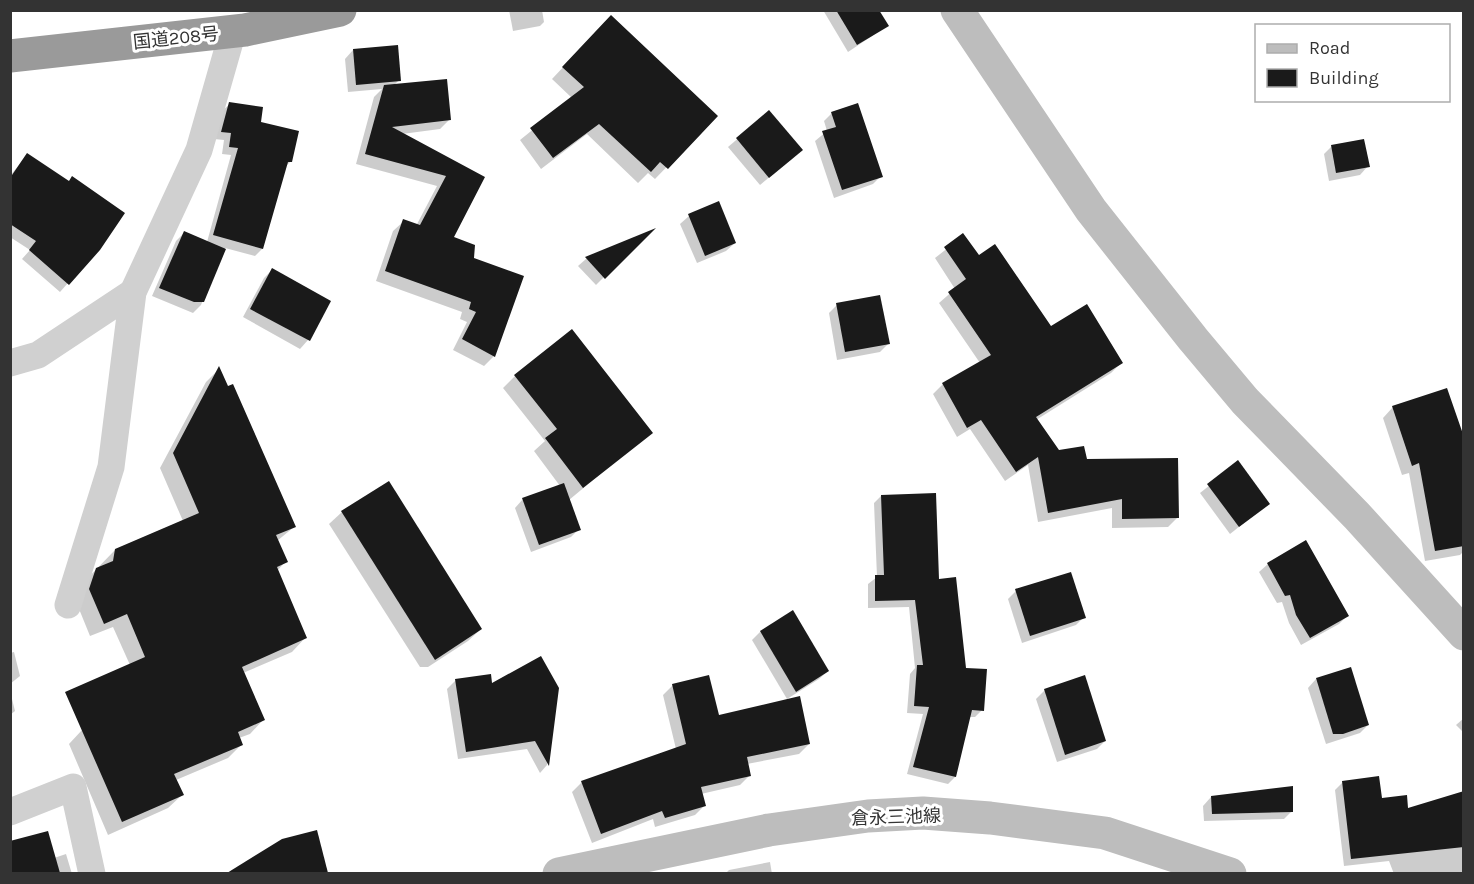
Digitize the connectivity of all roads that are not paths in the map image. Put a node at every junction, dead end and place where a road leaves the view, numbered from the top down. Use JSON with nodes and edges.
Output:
{"nodes":[{"id":1,"x":340,"y":10,"type":"edge"},
{"id":2,"x":957,"y":10,"type":"edge"},
{"id":3,"x":233,"y":31,"type":"junction"},
{"id":4,"x":10,"y":56,"type":"edge"},
{"id":5,"x":133,"y":292,"type":"junction"},
{"id":6,"x":10,"y":363,"type":"edge"},
{"id":7,"x":68,"y":605,"type":"dead end"},
{"id":8,"x":1464,"y":634,"type":"edge"},
{"id":9,"x":10,"y":812,"type":"edge"},
{"id":10,"x":92,"y":873,"type":"edge"},
{"id":11,"x":560,"y":873,"type":"edge"},
{"id":12,"x":1230,"y":873,"type":"edge"}],
"edges":[{"from":1,"to":3,"type":"highway","name":"国道208号"},
{"from":2,"to":8,"type":"street"},
{"from":3,"to":4,"type":"highway","name":"国道208号"},
{"from":3,"to":5,"type":"street"},
{"from":5,"to":6,"type":"street"},
{"from":5,"to":7,"type":"street"},
{"from":9,"to":10,"type":"street"},
{"from":11,"to":12,"type":"street","name":"倉永三池線"}]}
